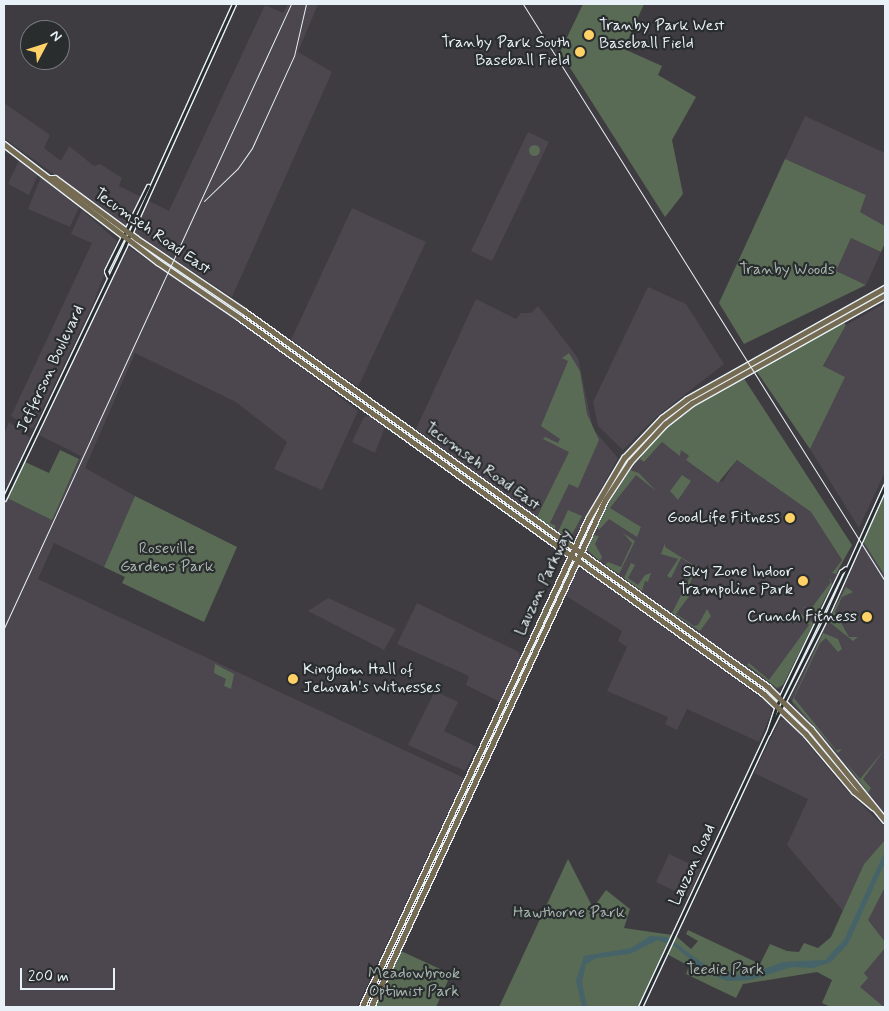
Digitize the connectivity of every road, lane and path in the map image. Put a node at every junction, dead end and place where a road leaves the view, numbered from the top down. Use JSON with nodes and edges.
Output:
{"nodes":[{"id":1,"x":234,"y":4,"type":"edge"},
{"id":2,"x":4,"y":144,"type":"edge"},
{"id":3,"x":50,"y":178,"type":"junction"},
{"id":4,"x":127,"y":232,"type":"junction"},
{"id":5,"x":122,"y":236,"type":"junction"},
{"id":6,"x":127,"y":240,"type":"junction"},
{"id":7,"x":108,"y":276,"type":"junction"},
{"id":8,"x":885,"y":288,"type":"edge"},
{"id":9,"x":885,"y":294,"type":"edge"},
{"id":10,"x":885,"y":486,"type":"edge"},
{"id":11,"x":4,"y":499,"type":"edge"},
{"id":12,"x":574,"y":548,"type":"junction"},
{"id":13,"x":581,"y":553,"type":"junction"},
{"id":14,"x":571,"y":555,"type":"junction"},
{"id":15,"x":577,"y":560,"type":"junction"},
{"id":16,"x":846,"y":568,"type":"junction"},
{"id":17,"x":781,"y":698,"type":"junction"},
{"id":18,"x":786,"y":702,"type":"junction"},
{"id":19,"x":777,"y":705,"type":"junction"},
{"id":20,"x":782,"y":709,"type":"junction"},
{"id":21,"x":768,"y":733,"type":"junction"},
{"id":22,"x":873,"y":807,"type":"junction"},
{"id":23,"x":885,"y":820,"type":"edge"},
{"id":24,"x":362,"y":1007,"type":"edge"},
{"id":25,"x":371,"y":1007,"type":"edge"},
{"id":26,"x":640,"y":1007,"type":"edge"}],
"edges":[{"from":1,"to":4,"type":"street","name":"Jefferson Boulevard"},
{"from":2,"to":3,"type":"main road","name":"Tecumseh Road East"},
{"from":3,"to":4,"type":"main road","name":"Tecumseh Road East"},
{"from":3,"to":5,"type":"main road","name":"Tecumseh Road East"},
{"from":4,"to":5,"type":"street","name":"Jefferson Boulevard"},
{"from":4,"to":6,"type":"street","name":"Jefferson Boulevard"},
{"from":4,"to":12,"type":"main road","name":"Tecumseh Road East"},
{"from":5,"to":6,"type":"main road","name":"Tecumseh Road East"},
{"from":5,"to":7,"type":"street","name":"Jefferson Boulevard"},
{"from":6,"to":7,"type":"street","name":"Jefferson Boulevard"},
{"from":6,"to":14,"type":"main road","name":"Tecumseh Road East"},
{"from":7,"to":11,"type":"street","name":"Jefferson Boulevard"},
{"from":8,"to":12,"type":"main road","name":"Lauzon Parkway"},
{"from":9,"to":13,"type":"main road","name":"Lauzon Parkway"},
{"from":10,"to":16,"type":"street","name":"Lauzon Road"},
{"from":12,"to":13,"type":"main road","name":"Tecumseh Road East"},
{"from":12,"to":14,"type":"main road","name":"Lauzon Parkway"},
{"from":13,"to":15,"type":"main road","name":"Lauzon Parkway"},
{"from":13,"to":17,"type":"main road","name":"Tecumseh Road East"},
{"from":14,"to":15,"type":"main road","name":"Tecumseh Road East"},
{"from":14,"to":24,"type":"main road","name":"Lauzon Parkway"},
{"from":15,"to":19,"type":"main road","name":"Tecumseh Road East"},
{"from":15,"to":25,"type":"main road","name":"Lauzon Parkway"},
{"from":16,"to":17,"type":"street","name":"Lauzon Road"},
{"from":16,"to":18,"type":"street","name":"Lauzon Road"},
{"from":17,"to":18,"type":"main road","name":"Tecumseh Road East"},
{"from":17,"to":19,"type":"street","name":"Lauzon Road"},
{"from":18,"to":20,"type":"street","name":"Lauzon Road"},
{"from":18,"to":22,"type":"main road","name":"Tecumseh Road East"},
{"from":19,"to":20,"type":"main road","name":"Tecumseh Road East"},
{"from":19,"to":21,"type":"street","name":"Lauzon Road"},
{"from":20,"to":21,"type":"street","name":"Lauzon Road"},
{"from":20,"to":22,"type":"main road","name":"Tecumseh Road East"},
{"from":21,"to":26,"type":"street","name":"Lauzon Road"},
{"from":22,"to":23,"type":"main road","name":"Tecumseh Road East"}]}
